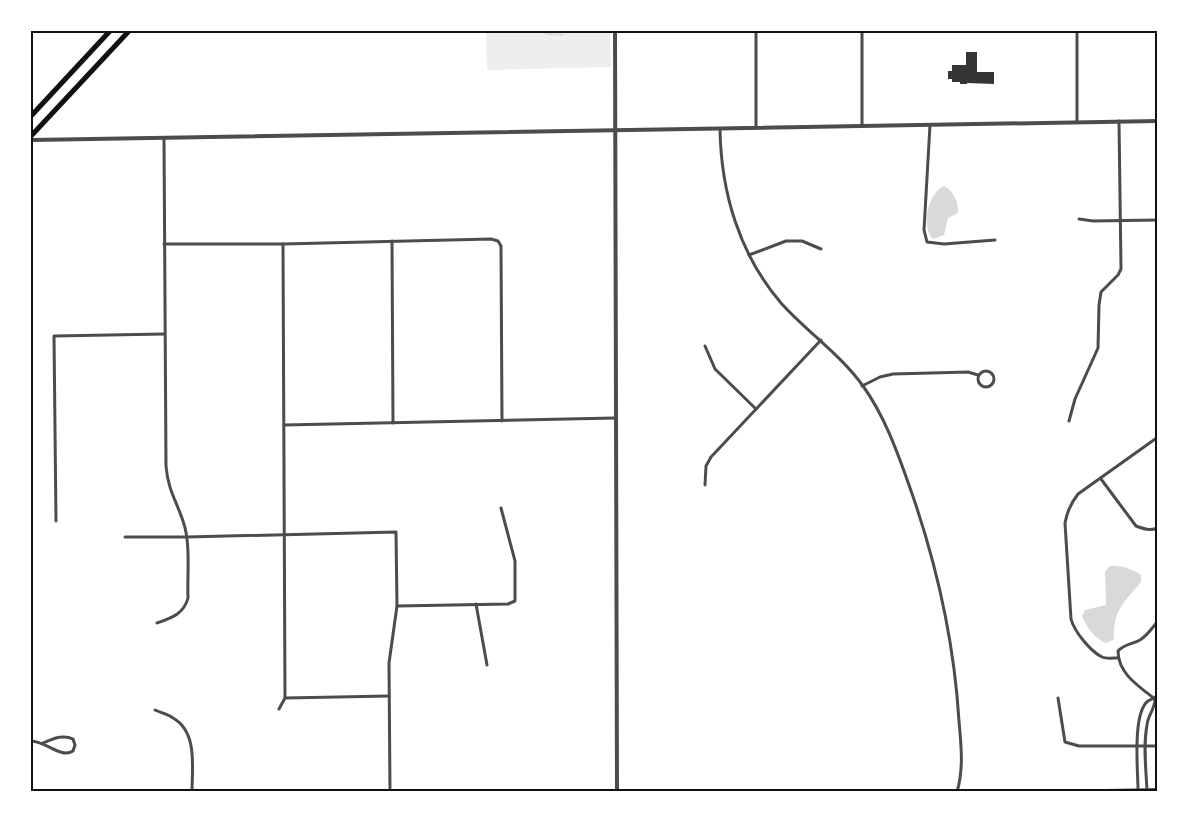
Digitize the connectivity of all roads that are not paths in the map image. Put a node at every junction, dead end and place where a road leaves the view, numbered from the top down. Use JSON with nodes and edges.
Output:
{"nodes":[{"id":1,"x":110,"y":31,"type":"edge"},
{"id":2,"x":129,"y":31,"type":"edge"},
{"id":3,"x":615,"y":31,"type":"edge"},
{"id":4,"x":756,"y":31,"type":"edge"},
{"id":5,"x":862,"y":31,"type":"edge"},
{"id":6,"x":1077,"y":31,"type":"edge"},
{"id":7,"x":41,"y":106,"type":"junction"},
{"id":8,"x":50,"y":115,"type":"junction"},
{"id":9,"x":31,"y":116,"type":"edge"},
{"id":10,"x":1158,"y":121,"type":"edge"},
{"id":11,"x":1077,"y":122,"type":"junction"},
{"id":12,"x":1119,"y":122,"type":"junction"},
{"id":13,"x":930,"y":125,"type":"junction"},
{"id":14,"x":862,"y":126,"type":"junction"},
{"id":15,"x":720,"y":128,"type":"junction"},
{"id":16,"x":756,"y":128,"type":"junction"},
{"id":17,"x":615,"y":130,"type":"junction"},
{"id":18,"x":31,"y":136,"type":"edge"},
{"id":19,"x":164,"y":138,"type":"junction"},
{"id":20,"x":31,"y":140,"type":"edge"},
{"id":21,"x":1078,"y":219,"type":"dead end"},
{"id":22,"x":1158,"y":220,"type":"edge"},
{"id":23,"x":1121,"y":221,"type":"junction"},
{"id":24,"x":995,"y":240,"type":"dead end"},
{"id":25,"x":392,"y":241,"type":"junction"},
{"id":26,"x":164,"y":244,"type":"junction"},
{"id":27,"x":283,"y":244,"type":"junction"},
{"id":28,"x":821,"y":249,"type":"dead end"},
{"id":29,"x":749,"y":255,"type":"junction"},
{"id":30,"x":164,"y":334,"type":"junction"},
{"id":31,"x":821,"y":340,"type":"junction"},
{"id":32,"x":705,"y":346,"type":"dead end"},
{"id":33,"x":978,"y":375,"type":"junction"},
{"id":34,"x":862,"y":386,"type":"junction"},
{"id":35,"x":756,"y":409,"type":"junction"},
{"id":36,"x":615,"y":418,"type":"junction"},
{"id":37,"x":502,"y":421,"type":"junction"},
{"id":38,"x":1069,"y":421,"type":"dead end"},
{"id":39,"x":393,"y":423,"type":"junction"},
{"id":40,"x":284,"y":425,"type":"junction"},
{"id":41,"x":1158,"y":437,"type":"edge"},
{"id":42,"x":1100,"y":479,"type":"junction"},
{"id":43,"x":705,"y":485,"type":"dead end"},
{"id":44,"x":501,"y":508,"type":"dead end"},
{"id":45,"x":56,"y":521,"type":"dead end"},
{"id":46,"x":1158,"y":528,"type":"edge"},
{"id":47,"x":284,"y":534,"type":"junction"},
{"id":48,"x":125,"y":537,"type":"dead end"},
{"id":49,"x":187,"y":537,"type":"junction"},
{"id":50,"x":476,"y":604,"type":"junction"},
{"id":51,"x":397,"y":606,"type":"junction"},
{"id":52,"x":1158,"y":621,"type":"edge"},
{"id":53,"x":157,"y":623,"type":"dead end"},
{"id":54,"x":1118,"y":658,"type":"junction"},
{"id":55,"x":487,"y":665,"type":"dead end"},
{"id":56,"x":389,"y":696,"type":"junction"},
{"id":57,"x":1156,"y":697,"type":"edge"},
{"id":58,"x":285,"y":698,"type":"junction"},
{"id":59,"x":1058,"y":698,"type":"dead end"},
{"id":60,"x":279,"y":709,"type":"dead end"},
{"id":61,"x":155,"y":710,"type":"dead end"},
{"id":62,"x":31,"y":741,"type":"edge"},
{"id":63,"x":43,"y":743,"type":"junction"},
{"id":64,"x":1137,"y":746,"type":"junction"},
{"id":65,"x":1146,"y":746,"type":"junction"},
{"id":66,"x":1158,"y":746,"type":"edge"},
{"id":67,"x":1138,"y":790,"type":"junction"},
{"id":68,"x":1147,"y":790,"type":"junction"},
{"id":69,"x":1158,"y":790,"type":"edge"},
{"id":70,"x":192,"y":792,"type":"edge"},
{"id":71,"x":390,"y":792,"type":"edge"},
{"id":72,"x":617,"y":792,"type":"edge"},
{"id":73,"x":957,"y":792,"type":"edge"},
{"id":74,"x":1054,"y":792,"type":"edge"}],
"edges":[{"from":1,"to":7,"type":"main road"},
{"from":2,"to":8,"type":"main road"},
{"from":3,"to":17,"type":"street"},
{"from":4,"to":16,"type":"street"},
{"from":5,"to":14,"type":"street"},
{"from":6,"to":11,"type":"street"},
{"from":7,"to":8,"type":"main road"},
{"from":7,"to":9,"type":"main road"},
{"from":8,"to":18,"type":"main road"},
{"from":10,"to":12,"type":"street"},
{"from":11,"to":12,"type":"street"},
{"from":11,"to":13,"type":"street"},
{"from":12,"to":23,"type":"street"},
{"from":13,"to":14,"type":"street"},
{"from":13,"to":24,"type":"street"},
{"from":14,"to":16,"type":"street"},
{"from":15,"to":16,"type":"street"},
{"from":15,"to":17,"type":"street"},
{"from":15,"to":29,"type":"street"},
{"from":17,"to":19,"type":"street"},
{"from":17,"to":36,"type":"street"},
{"from":19,"to":20,"type":"street"},
{"from":19,"to":26,"type":"street"},
{"from":21,"to":23,"type":"street"},
{"from":22,"to":23,"type":"street"},
{"from":23,"to":38,"type":"street"},
{"from":25,"to":27,"type":"street"},
{"from":25,"to":37,"type":"street"},
{"from":25,"to":39,"type":"street"},
{"from":26,"to":27,"type":"street"},
{"from":26,"to":30,"type":"street"},
{"from":27,"to":40,"type":"street"},
{"from":28,"to":29,"type":"street"},
{"from":29,"to":31,"type":"street"},
{"from":30,"to":45,"type":"street"},
{"from":30,"to":49,"type":"street"},
{"from":31,"to":34,"type":"street"},
{"from":31,"to":35,"type":"street"},
{"from":32,"to":35,"type":"street"},
{"from":33,"to":33,"type":"street"},
{"from":33,"to":34,"type":"street"},
{"from":34,"to":73,"type":"street"},
{"from":35,"to":43,"type":"street"},
{"from":36,"to":37,"type":"street"},
{"from":36,"to":72,"type":"street"},
{"from":37,"to":39,"type":"street"},
{"from":39,"to":40,"type":"street"},
{"from":40,"to":47,"type":"street"},
{"from":41,"to":42,"type":"street"},
{"from":42,"to":46,"type":"street"},
{"from":42,"to":54,"type":"street"},
{"from":44,"to":50,"type":"street"},
{"from":47,"to":49,"type":"street"},
{"from":47,"to":51,"type":"street"},
{"from":47,"to":58,"type":"street"},
{"from":48,"to":49,"type":"street"},
{"from":49,"to":53,"type":"street"},
{"from":50,"to":51,"type":"street"},
{"from":50,"to":55,"type":"street"},
{"from":51,"to":56,"type":"street"},
{"from":52,"to":54,"type":"street"},
{"from":54,"to":57,"type":"street"},
{"from":56,"to":58,"type":"street"},
{"from":56,"to":71,"type":"street"},
{"from":57,"to":64,"type":"street"},
{"from":57,"to":65,"type":"street"},
{"from":58,"to":60,"type":"street"},
{"from":59,"to":64,"type":"street"},
{"from":61,"to":70,"type":"street"},
{"from":62,"to":63,"type":"street"},
{"from":63,"to":63,"type":"street"},
{"from":64,"to":65,"type":"street"},
{"from":64,"to":67,"type":"street"},
{"from":65,"to":66,"type":"street"},
{"from":65,"to":68,"type":"street"},
{"from":67,"to":68,"type":"street"},
{"from":67,"to":74,"type":"street"},
{"from":68,"to":69,"type":"street"}]}
